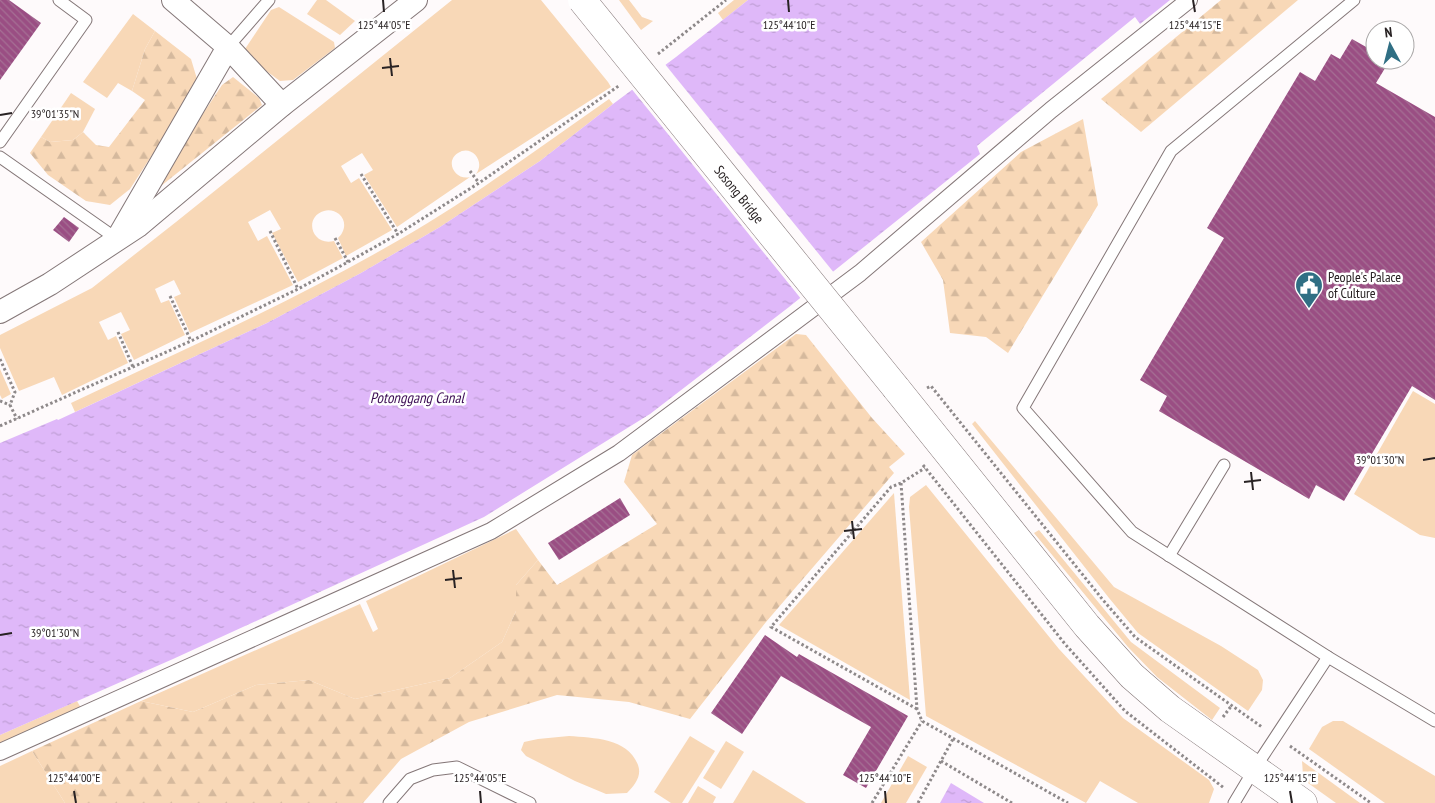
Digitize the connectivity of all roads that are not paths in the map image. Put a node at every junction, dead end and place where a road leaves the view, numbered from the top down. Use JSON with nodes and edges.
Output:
{"nodes":[{"id":1,"x":59,"y":0,"type":"edge"},
{"id":2,"x":173,"y":0,"type":"edge"},
{"id":3,"x":269,"y":0,"type":"edge"},
{"id":4,"x":416,"y":0,"type":"edge"},
{"id":5,"x":582,"y":0,"type":"edge"},
{"id":6,"x":1189,"y":0,"type":"edge"},
{"id":7,"x":1354,"y":0,"type":"edge"},
{"id":8,"x":228,"y":47,"type":"junction"},
{"id":9,"x":282,"y":104,"type":"junction"},
{"id":10,"x":0,"y":142,"type":"edge"},
{"id":11,"x":0,"y":157,"type":"edge"},
{"id":12,"x":117,"y":239,"type":"junction"},
{"id":13,"x":0,"y":312,"type":"edge"},
{"id":14,"x":1224,"y":464,"type":"dead end"},
{"id":15,"x":1169,"y":556,"type":"junction"},
{"id":16,"x":1328,"y":657,"type":"junction"},
{"id":17,"x":1435,"y":721,"type":"edge"},
{"id":18,"x":0,"y":752,"type":"edge"},
{"id":19,"x":1255,"y":768,"type":"junction"},
{"id":20,"x":389,"y":803,"type":"edge"},
{"id":21,"x":530,"y":803,"type":"edge"},
{"id":22,"x":1234,"y":803,"type":"edge"},
{"id":23,"x":1303,"y":803,"type":"edge"}],
"edges":[{"from":1,"to":10,"type":"lane"},
{"from":2,"to":8,"type":"street"},
{"from":3,"to":8,"type":"lane"},
{"from":4,"to":9,"type":"street"},
{"from":5,"to":19,"type":"street","name":"Sosong Bridge","bridge":true},
{"from":6,"to":18,"type":"street"},
{"from":7,"to":15,"type":"lane"},
{"from":8,"to":9,"type":"street"},
{"from":8,"to":12,"type":"street"},
{"from":9,"to":12,"type":"street"},
{"from":11,"to":12,"type":"lane"},
{"from":12,"to":13,"type":"street"},
{"from":14,"to":15,"type":"lane"},
{"from":15,"to":16,"type":"lane"},
{"from":16,"to":17,"type":"lane"},
{"from":16,"to":19,"type":"lane"},
{"from":19,"to":22,"type":"lane"},
{"from":19,"to":23,"type":"street","name":"Sosong Bridge"},
{"from":20,"to":21,"type":"lane"}]}
